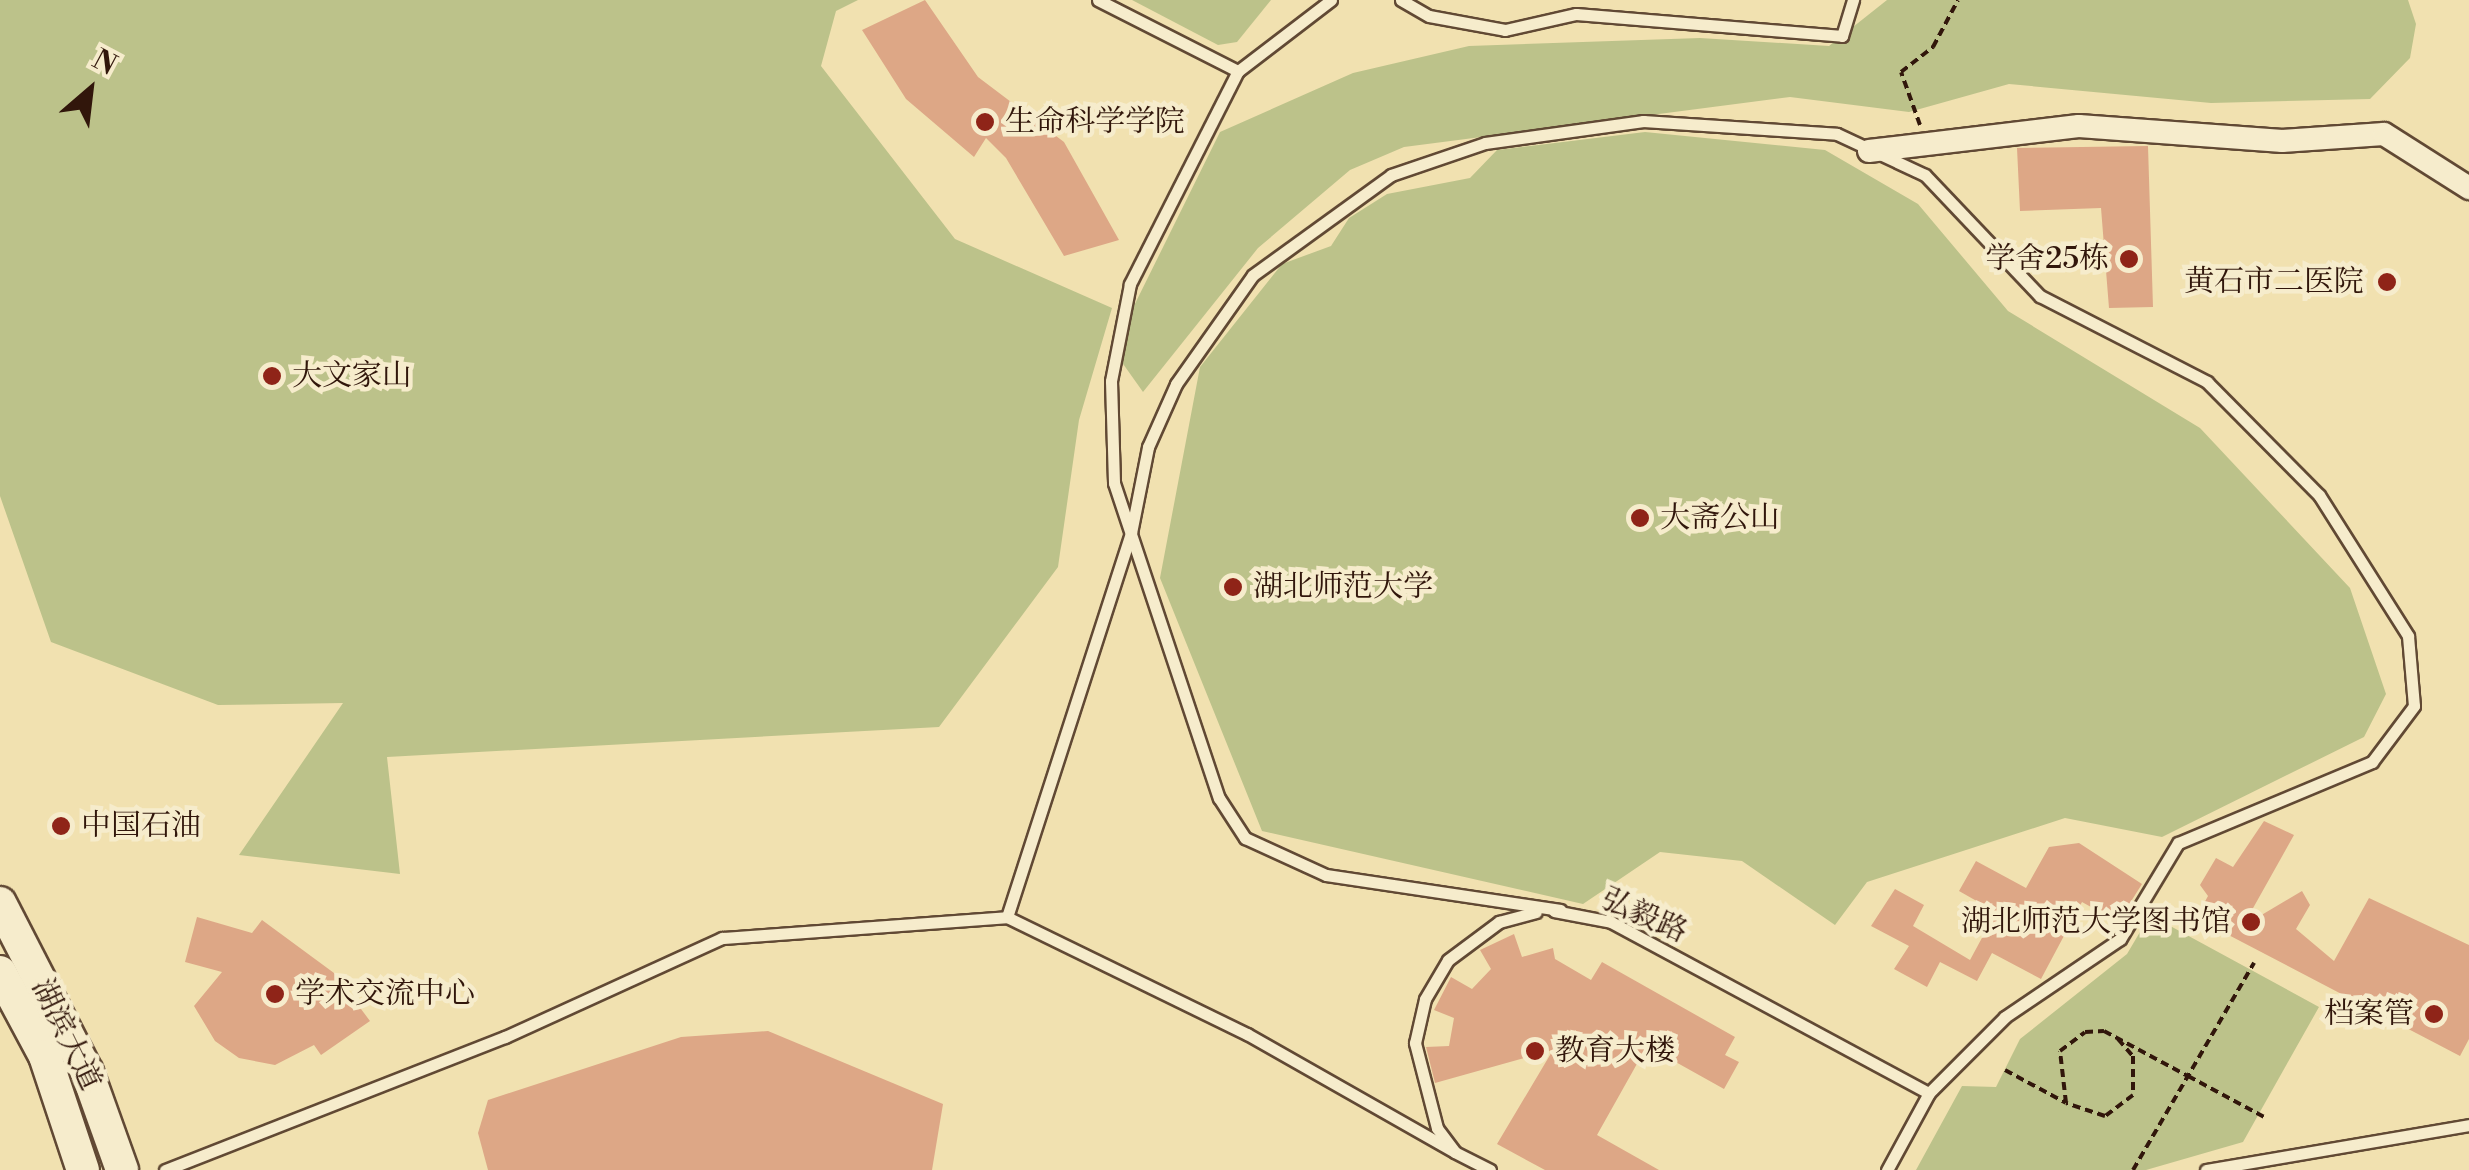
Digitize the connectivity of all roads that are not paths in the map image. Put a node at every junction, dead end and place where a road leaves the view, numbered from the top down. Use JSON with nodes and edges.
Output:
{"nodes":[{"id":1,"x":1098,"y":0,"type":"edge"},
{"id":2,"x":1331,"y":0,"type":"edge"},
{"id":3,"x":1401,"y":0,"type":"edge"},
{"id":4,"x":1853,"y":0,"type":"edge"},
{"id":5,"x":1238,"y":71,"type":"junction"},
{"id":6,"x":1870,"y":151,"type":"junction"},
{"id":7,"x":2469,"y":188,"type":"edge"},
{"id":8,"x":1131,"y":532,"type":"junction"},
{"id":9,"x":0,"y":903,"type":"edge"},
{"id":10,"x":1560,"y":910,"type":"junction"},
{"id":11,"x":1007,"y":917,"type":"junction"},
{"id":12,"x":0,"y":972,"type":"edge"},
{"id":13,"x":1929,"y":1093,"type":"junction"},
{"id":14,"x":2469,"y":1124,"type":"edge"},
{"id":15,"x":1455,"y":1152,"type":"junction"},
{"id":16,"x":83,"y":1170,"type":"edge"},
{"id":17,"x":122,"y":1170,"type":"edge"},
{"id":18,"x":165,"y":1170,"type":"edge"},
{"id":19,"x":1490,"y":1170,"type":"edge"},
{"id":20,"x":1887,"y":1170,"type":"edge"},
{"id":21,"x":2206,"y":1170,"type":"edge"}],
"edges":[{"from":1,"to":5,"type":"lane"},
{"from":2,"to":5,"type":"lane"},
{"from":3,"to":4,"type":"lane"},
{"from":5,"to":8,"type":"lane"},
{"from":6,"to":7,"type":"street"},
{"from":6,"to":8,"type":"lane"},
{"from":6,"to":13,"type":"lane"},
{"from":8,"to":10,"type":"lane"},
{"from":8,"to":11,"type":"lane"},
{"from":9,"to":17,"type":"main road","name":"湖滨大道"},
{"from":10,"to":13,"type":"lane","name":"弘毅路"},
{"from":10,"to":15,"type":"lane","name":"弘毅路"},
{"from":11,"to":15,"type":"lane"},
{"from":11,"to":18,"type":"lane"},
{"from":12,"to":16,"type":"main road"},
{"from":13,"to":20,"type":"lane"},
{"from":14,"to":21,"type":"lane"},
{"from":15,"to":19,"type":"lane"}]}
